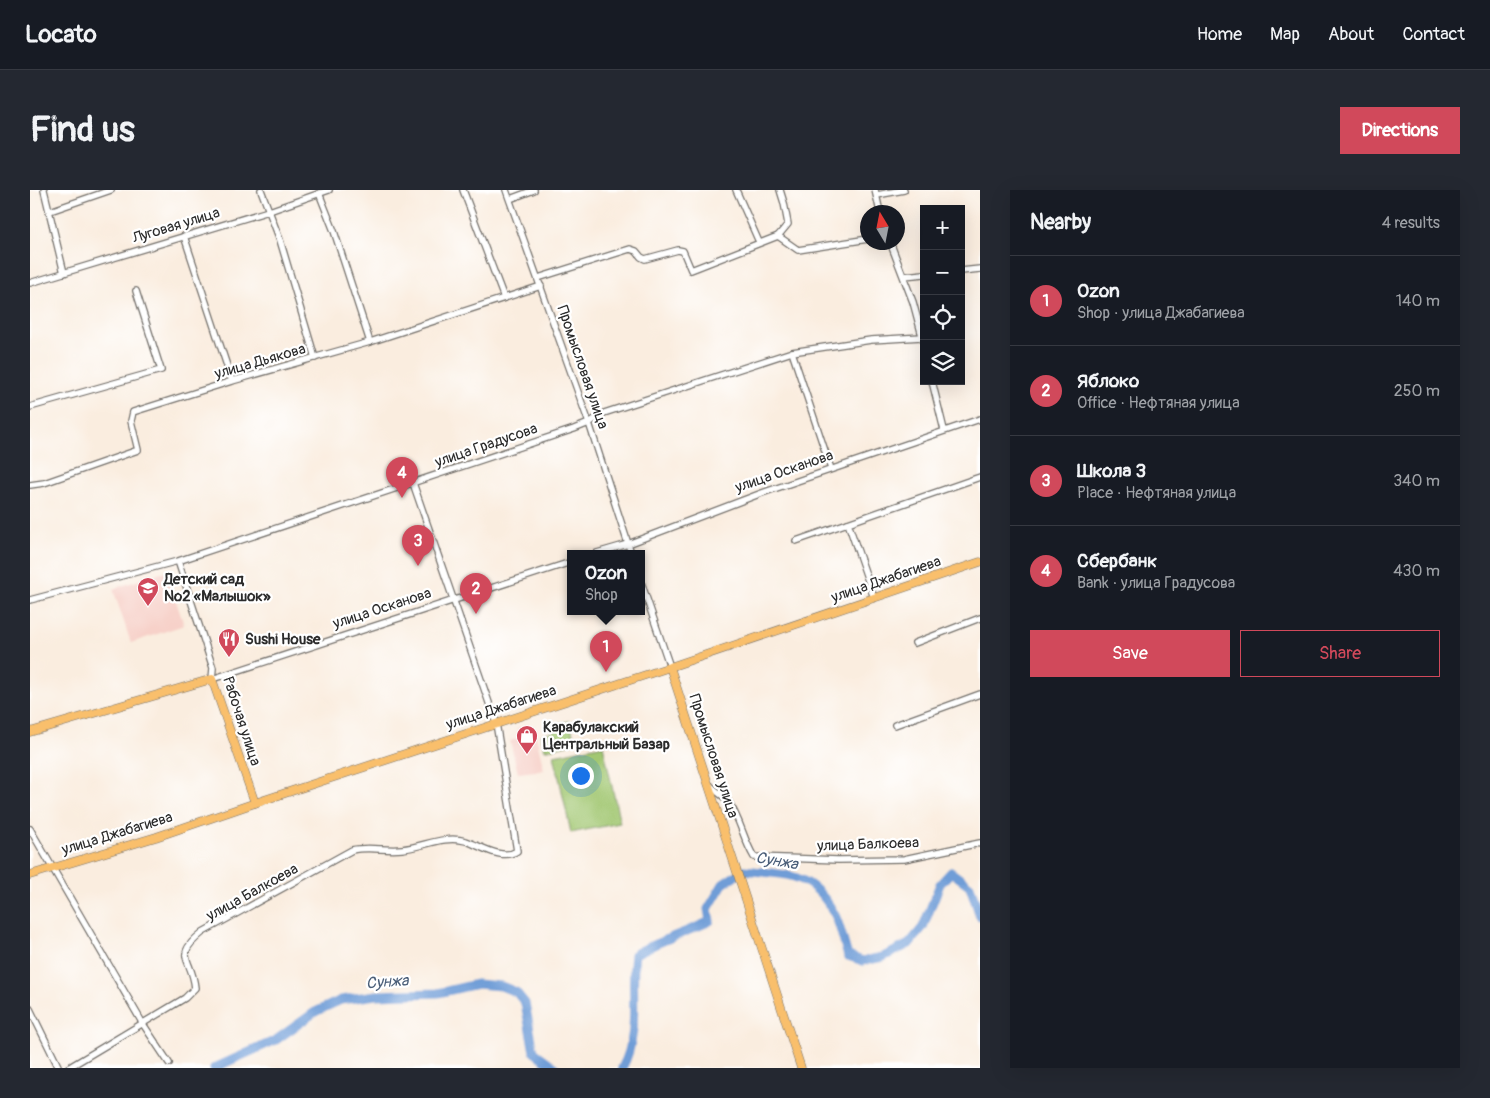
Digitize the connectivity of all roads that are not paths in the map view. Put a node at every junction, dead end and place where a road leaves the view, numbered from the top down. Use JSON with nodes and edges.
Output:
{"nodes":[{"id":1,"x":44,"y":190,"type":"edge"},
{"id":2,"x":111,"y":190,"type":"edge"},
{"id":3,"x":261,"y":190,"type":"edge"},
{"id":4,"x":329,"y":190,"type":"edge"},
{"id":5,"x":463,"y":190,"type":"edge"},
{"id":6,"x":506,"y":190,"type":"edge"},
{"id":7,"x":534,"y":190,"type":"edge"},
{"id":8,"x":736,"y":190,"type":"edge"},
{"id":9,"x":780,"y":190,"type":"edge"},
{"id":10,"x":904,"y":190,"type":"edge"},
{"id":11,"x":319,"y":193,"type":"junction"},
{"id":12,"x":876,"y":193,"type":"edge"},
{"id":13,"x":510,"y":200,"type":"junction"},
{"id":14,"x":268,"y":210,"type":"junction"},
{"id":15,"x":50,"y":211,"type":"junction"},
{"id":16,"x":184,"y":236,"type":"junction"},
{"id":17,"x":778,"y":236,"type":"junction"},
{"id":18,"x":860,"y":240,"type":"edge"},
{"id":19,"x":759,"y":242,"type":"junction"},
{"id":20,"x":893,"y":250,"type":"edge"},
{"id":21,"x":980,"y":269,"type":"edge"},
{"id":22,"x":965,"y":271,"type":"edge"},
{"id":23,"x":64,"y":273,"type":"junction"},
{"id":24,"x":920,"y":274,"type":"edge"},
{"id":25,"x":904,"y":276,"type":"junction"},
{"id":26,"x":538,"y":278,"type":"junction"},
{"id":27,"x":30,"y":284,"type":"edge"},
{"id":28,"x":541,"y":286,"type":"junction"},
{"id":29,"x":136,"y":292,"type":"dead end"},
{"id":30,"x":504,"y":298,"type":"junction"},
{"id":31,"x":920,"y":329,"type":"edge"},
{"id":32,"x":920,"y":340,"type":"edge"},
{"id":33,"x":370,"y":342,"type":"junction"},
{"id":34,"x":792,"y":352,"type":"junction"},
{"id":35,"x":315,"y":358,"type":"junction"},
{"id":36,"x":232,"y":382,"type":"junction"},
{"id":37,"x":933,"y":385,"type":"edge"},
{"id":38,"x":30,"y":407,"type":"edge"},
{"id":39,"x":980,"y":419,"type":"edge"},
{"id":40,"x":588,"y":423,"type":"junction"},
{"id":41,"x":944,"y":430,"type":"junction"},
{"id":42,"x":831,"y":469,"type":"junction"},
{"id":43,"x":980,"y":477,"type":"edge"},
{"id":44,"x":413,"y":483,"type":"junction"},
{"id":45,"x":30,"y":485,"type":"edge"},
{"id":46,"x":848,"y":523,"type":"junction"},
{"id":47,"x":796,"y":541,"type":"dead end"},
{"id":48,"x":628,"y":544,"type":"junction"},
{"id":49,"x":608,"y":550,"type":"edge"},
{"id":50,"x":630,"y":550,"type":"edge"},
{"id":51,"x":178,"y":561,"type":"junction"},
{"id":52,"x":980,"y":562,"type":"edge"},
{"id":53,"x":567,"y":563,"type":"edge"},
{"id":54,"x":645,"y":594,"type":"edge"},
{"id":55,"x":874,"y":598,"type":"junction"},
{"id":56,"x":454,"y":599,"type":"junction"},
{"id":57,"x":30,"y":600,"type":"edge"},
{"id":58,"x":980,"y":618,"type":"edge"},
{"id":59,"x":915,"y":642,"type":"dead end"},
{"id":60,"x":670,"y":667,"type":"junction"},
{"id":61,"x":212,"y":679,"type":"junction"},
{"id":62,"x":980,"y":694,"type":"edge"},
{"id":63,"x":496,"y":723,"type":"junction"},
{"id":64,"x":895,"y":725,"type":"dead end"},
{"id":65,"x":30,"y":732,"type":"edge"},
{"id":66,"x":709,"y":783,"type":"junction"},
{"id":67,"x":255,"y":803,"type":"junction"},
{"id":68,"x":30,"y":829,"type":"edge"},
{"id":69,"x":980,"y":843,"type":"edge"},
{"id":70,"x":53,"y":867,"type":"junction"},
{"id":71,"x":30,"y":874,"type":"edge"},
{"id":72,"x":30,"y":1009,"type":"edge"},
{"id":73,"x":143,"y":1024,"type":"junction"},
{"id":74,"x":169,"y":1063,"type":"dead end"},
{"id":75,"x":59,"y":1068,"type":"edge"},
{"id":76,"x":68,"y":1068,"type":"edge"},
{"id":77,"x":801,"y":1068,"type":"edge"}],
"edges":[{"from":1,"to":15,"type":"street"},
{"from":2,"to":15,"type":"street"},
{"from":3,"to":14,"type":"street"},
{"from":4,"to":11,"type":"street","name":"Луговая улица"},
{"from":5,"to":30,"type":"street"},
{"from":6,"to":13,"type":"street","name":"Промысловая улица"},
{"from":7,"to":13,"type":"street"},
{"from":8,"to":19,"type":"street"},
{"from":9,"to":17,"type":"street"},
{"from":10,"to":12,"type":"street"},
{"from":11,"to":14,"type":"street","name":"Луговая улица"},
{"from":11,"to":33,"type":"street"},
{"from":13,"to":26,"type":"street","name":"Промысловая улица"},
{"from":14,"to":16,"type":"street","name":"Луговая улица"},
{"from":14,"to":35,"type":"street"},
{"from":15,"to":23,"type":"street"},
{"from":16,"to":23,"type":"street","name":"Луговая улица"},
{"from":16,"to":36,"type":"street"},
{"from":17,"to":18,"type":"street"},
{"from":17,"to":19,"type":"street"},
{"from":19,"to":26,"type":"street"},
{"from":20,"to":25,"type":"street"},
{"from":21,"to":22,"type":"street"},
{"from":23,"to":27,"type":"street","name":"Луговая улица"},
{"from":24,"to":25,"type":"street"},
{"from":25,"to":31,"type":"street"},
{"from":26,"to":28,"type":"street","name":"Промысловая улица"},
{"from":28,"to":30,"type":"street","name":"улица Дьякова"},
{"from":28,"to":40,"type":"street","name":"Промысловая улица"},
{"from":29,"to":38,"type":"street"},
{"from":30,"to":33,"type":"street","name":"улица Дьякова"},
{"from":32,"to":34,"type":"street","name":"улица Градусова"},
{"from":33,"to":35,"type":"street","name":"улица Дьякова"},
{"from":34,"to":40,"type":"street","name":"улица Градусова"},
{"from":34,"to":42,"type":"street"},
{"from":35,"to":36,"type":"street","name":"улица Дьякова"},
{"from":36,"to":45,"type":"street","name":"улица Дьякова"},
{"from":37,"to":41,"type":"street"},
{"from":39,"to":41,"type":"street","name":"улица Осканова"},
{"from":40,"to":44,"type":"street","name":"улица Градусова"},
{"from":40,"to":48,"type":"street","name":"Промысловая улица"},
{"from":41,"to":42,"type":"street","name":"улица Осканова"},
{"from":42,"to":48,"type":"street","name":"улица Осканова"},
{"from":43,"to":46,"type":"street"},
{"from":44,"to":51,"type":"street","name":"улица Градусова"},
{"from":44,"to":56,"type":"street"},
{"from":46,"to":47,"type":"street"},
{"from":46,"to":55,"type":"street"},
{"from":48,"to":49,"type":"street","name":"улица Осканова"},
{"from":48,"to":50,"type":"street","name":"Промысловая улица"},
{"from":51,"to":57,"type":"street","name":"улица Градусова"},
{"from":51,"to":61,"type":"street","name":"Рабочая улица"},
{"from":52,"to":55,"type":"main road","name":"улица Джабагиева"},
{"from":53,"to":56,"type":"street","name":"улица Осканова"},
{"from":54,"to":60,"type":"street","name":"Промысловая улица"},
{"from":55,"to":60,"type":"main road","name":"улица Джабагиева"},
{"from":56,"to":61,"type":"street","name":"улица Осканова"},
{"from":56,"to":63,"type":"street"},
{"from":58,"to":59,"type":"street"},
{"from":60,"to":63,"type":"main road","name":"улица Джабагиева"},
{"from":60,"to":66,"type":"main road","name":"Промысловая улица"},
{"from":61,"to":65,"type":"main road","name":"улица Осканова"},
{"from":61,"to":67,"type":"main road","name":"Рабочая улица"},
{"from":62,"to":64,"type":"street"},
{"from":63,"to":67,"type":"main road","name":"улица Джабагиева"},
{"from":63,"to":73,"type":"street","name":"улица Балкоева"},
{"from":66,"to":69,"type":"street","name":"улица Балкоева"},
{"from":66,"to":77,"type":"main road","name":"Промысловая улица"},
{"from":67,"to":70,"type":"main road","name":"улица Джабагиева"},
{"from":68,"to":70,"type":"street"},
{"from":70,"to":71,"type":"main road","name":"улица Джабагиева"},
{"from":70,"to":73,"type":"street"},
{"from":72,"to":75,"type":"street"},
{"from":73,"to":74,"type":"street"},
{"from":73,"to":76,"type":"street","name":"улица Балкоева"}]}
